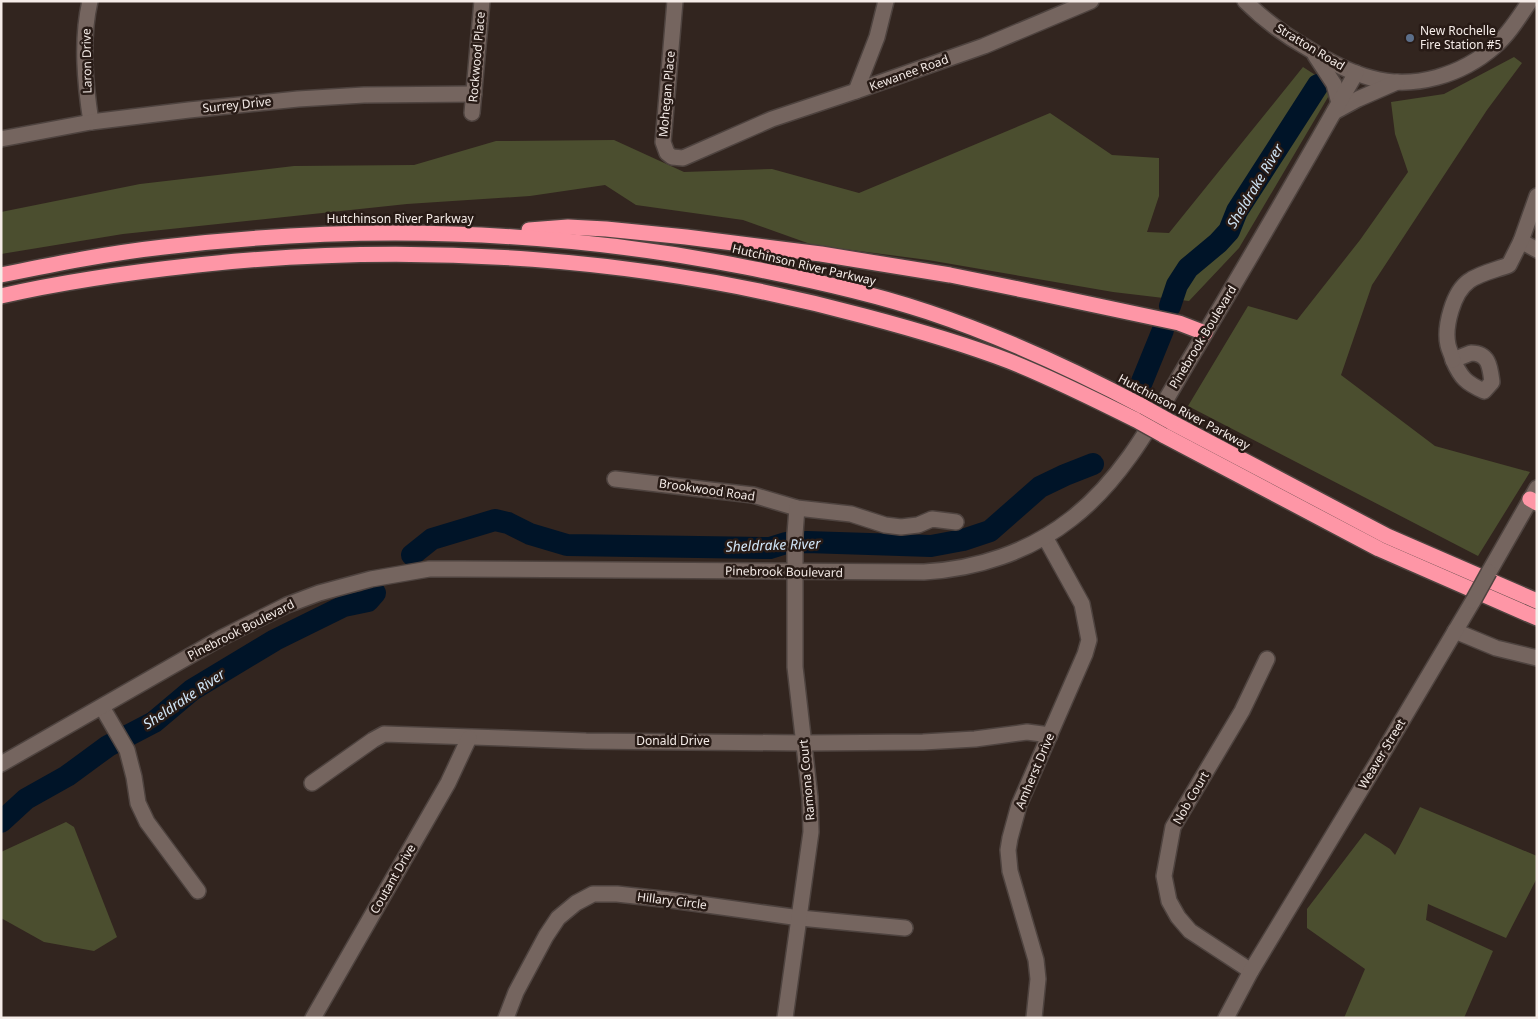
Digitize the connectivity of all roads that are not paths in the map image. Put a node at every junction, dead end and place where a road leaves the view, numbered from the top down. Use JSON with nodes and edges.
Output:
{"nodes":[{"id":1,"x":90,"y":1,"type":"edge"},
{"id":2,"x":482,"y":1,"type":"edge"},
{"id":3,"x":675,"y":1,"type":"edge"},
{"id":4,"x":886,"y":1,"type":"edge"},
{"id":5,"x":1090,"y":1,"type":"edge"},
{"id":6,"x":1245,"y":1,"type":"edge"},
{"id":7,"x":1530,"y":1,"type":"edge"},
{"id":8,"x":1313,"y":52,"type":"junction"},
{"id":9,"x":1356,"y":73,"type":"junction"},
{"id":10,"x":1398,"y":82,"type":"junction"},
{"id":11,"x":856,"y":92,"type":"junction"},
{"id":12,"x":474,"y":94,"type":"junction"},
{"id":13,"x":1336,"y":108,"type":"junction"},
{"id":14,"x":472,"y":114,"type":"dead end"},
{"id":15,"x":91,"y":122,"type":"junction"},
{"id":16,"x":1,"y":139,"type":"edge"},
{"id":17,"x":725,"y":140,"type":"joint"},
{"id":18,"x":1537,"y":196,"type":"edge"},
{"id":19,"x":483,"y":234,"type":"junction"},
{"id":20,"x":1521,"y":241,"type":"junction"},
{"id":21,"x":1537,"y":250,"type":"edge"},
{"id":22,"x":1,"y":275,"type":"edge"},
{"id":23,"x":1,"y":296,"type":"edge"},
{"id":24,"x":1205,"y":333,"type":"junction"},
{"id":25,"x":1453,"y":360,"type":"dead end"},
{"id":26,"x":615,"y":479,"type":"dead end"},
{"id":27,"x":1535,"y":497,"type":"edge"},
{"id":28,"x":797,"y":508,"type":"junction"},
{"id":29,"x":956,"y":522,"type":"dead end"},
{"id":30,"x":1045,"y":537,"type":"junction"},
{"id":31,"x":795,"y":572,"type":"junction"},
{"id":32,"x":1537,"y":602,"type":"edge"},
{"id":33,"x":1537,"y":618,"type":"edge"},
{"id":34,"x":1455,"y":631,"type":"junction"},
{"id":35,"x":1537,"y":658,"type":"edge"},
{"id":36,"x":1266,"y":659,"type":"dead end"},
{"id":37,"x":102,"y":707,"type":"junction"},
{"id":38,"x":1050,"y":735,"type":"junction"},
{"id":39,"x":469,"y":738,"type":"junction"},
{"id":40,"x":804,"y":742,"type":"junction"},
{"id":41,"x":1,"y":764,"type":"edge"},
{"id":42,"x":312,"y":783,"type":"dead end"},
{"id":43,"x":198,"y":891,"type":"dead end"},
{"id":44,"x":800,"y":918,"type":"junction"},
{"id":45,"x":905,"y":928,"type":"dead end"},
{"id":46,"x":1251,"y":971,"type":"junction"},
{"id":47,"x":313,"y":1018,"type":"edge"},
{"id":48,"x":506,"y":1018,"type":"edge"},
{"id":49,"x":785,"y":1018,"type":"edge"},
{"id":50,"x":1034,"y":1018,"type":"edge"},
{"id":51,"x":1226,"y":1018,"type":"edge"}],
"edges":[{"from":1,"to":15,"type":"street","name":"Laron Drive"},
{"from":2,"to":12,"type":"street","name":"Rockwood Place"},
{"from":3,"to":17,"type":"street","name":"Mohegan Place"},
{"from":4,"to":11,"type":"street"},
{"from":5,"to":11,"type":"street","name":"Kewanee Road"},
{"from":6,"to":8,"type":"street","name":"Stratton Road"},
{"from":7,"to":10,"type":"street","name":"Stratton Road"},
{"from":8,"to":9,"type":"street","name":"Stratton Road"},
{"from":8,"to":13,"type":"street"},
{"from":9,"to":10,"type":"street","name":"Stratton Road"},
{"from":9,"to":13,"type":"street","name":"Pinebrook Boulevard"},
{"from":10,"to":13,"type":"street"},
{"from":11,"to":17,"type":"street","name":"Kewanee Road"},
{"from":12,"to":14,"type":"street","name":"Rockwood Place"},
{"from":12,"to":15,"type":"street","name":"Surrey Drive"},
{"from":13,"to":24,"type":"street","name":"Pinebrook Boulevard"},
{"from":15,"to":16,"type":"street","name":"Surrey Drive"},
{"from":18,"to":20,"type":"street"},
{"from":19,"to":22,"type":"highway","name":"Hutchinson River Parkway"},
{"from":19,"to":24,"type":"highway"},
{"from":19,"to":32,"type":"highway","name":"Hutchinson River Parkway","bridge":true},
{"from":20,"to":21,"type":"street"},
{"from":20,"to":25,"type":"street"},
{"from":23,"to":33,"type":"highway","bridge":true},
{"from":24,"to":30,"type":"street","name":"Pinebrook Boulevard"},
{"from":26,"to":28,"type":"street","name":"Brookwood Road"},
{"from":27,"to":34,"type":"street","name":"Weaver Street","bridge":true},
{"from":28,"to":29,"type":"street","name":"Brookwood Road"},
{"from":28,"to":31,"type":"street"},
{"from":30,"to":31,"type":"street","name":"Pinebrook Boulevard"},
{"from":30,"to":38,"type":"street","name":"Amherst Drive"},
{"from":31,"to":37,"type":"street","name":"Pinebrook Boulevard"},
{"from":31,"to":40,"type":"street","name":"Ramona Court"},
{"from":34,"to":35,"type":"street"},
{"from":34,"to":46,"type":"street","name":"Weaver Street"},
{"from":36,"to":46,"type":"street","name":"Nob Court"},
{"from":37,"to":41,"type":"street","name":"Pinebrook Boulevard"},
{"from":37,"to":43,"type":"street"},
{"from":38,"to":40,"type":"street","name":"Donald Drive"},
{"from":38,"to":50,"type":"street","name":"Amherst Drive"},
{"from":39,"to":40,"type":"street","name":"Donald Drive"},
{"from":39,"to":42,"type":"street","name":"Donald Drive"},
{"from":39,"to":47,"type":"street","name":"Coutant Drive"},
{"from":40,"to":44,"type":"street","name":"Ramona Court"},
{"from":44,"to":45,"type":"street","name":"Hillary Circle"},
{"from":44,"to":48,"type":"street","name":"Hillary Circle"},
{"from":44,"to":49,"type":"street","name":"Ramona Court"},
{"from":46,"to":51,"type":"street","name":"Weaver Street"}]}
